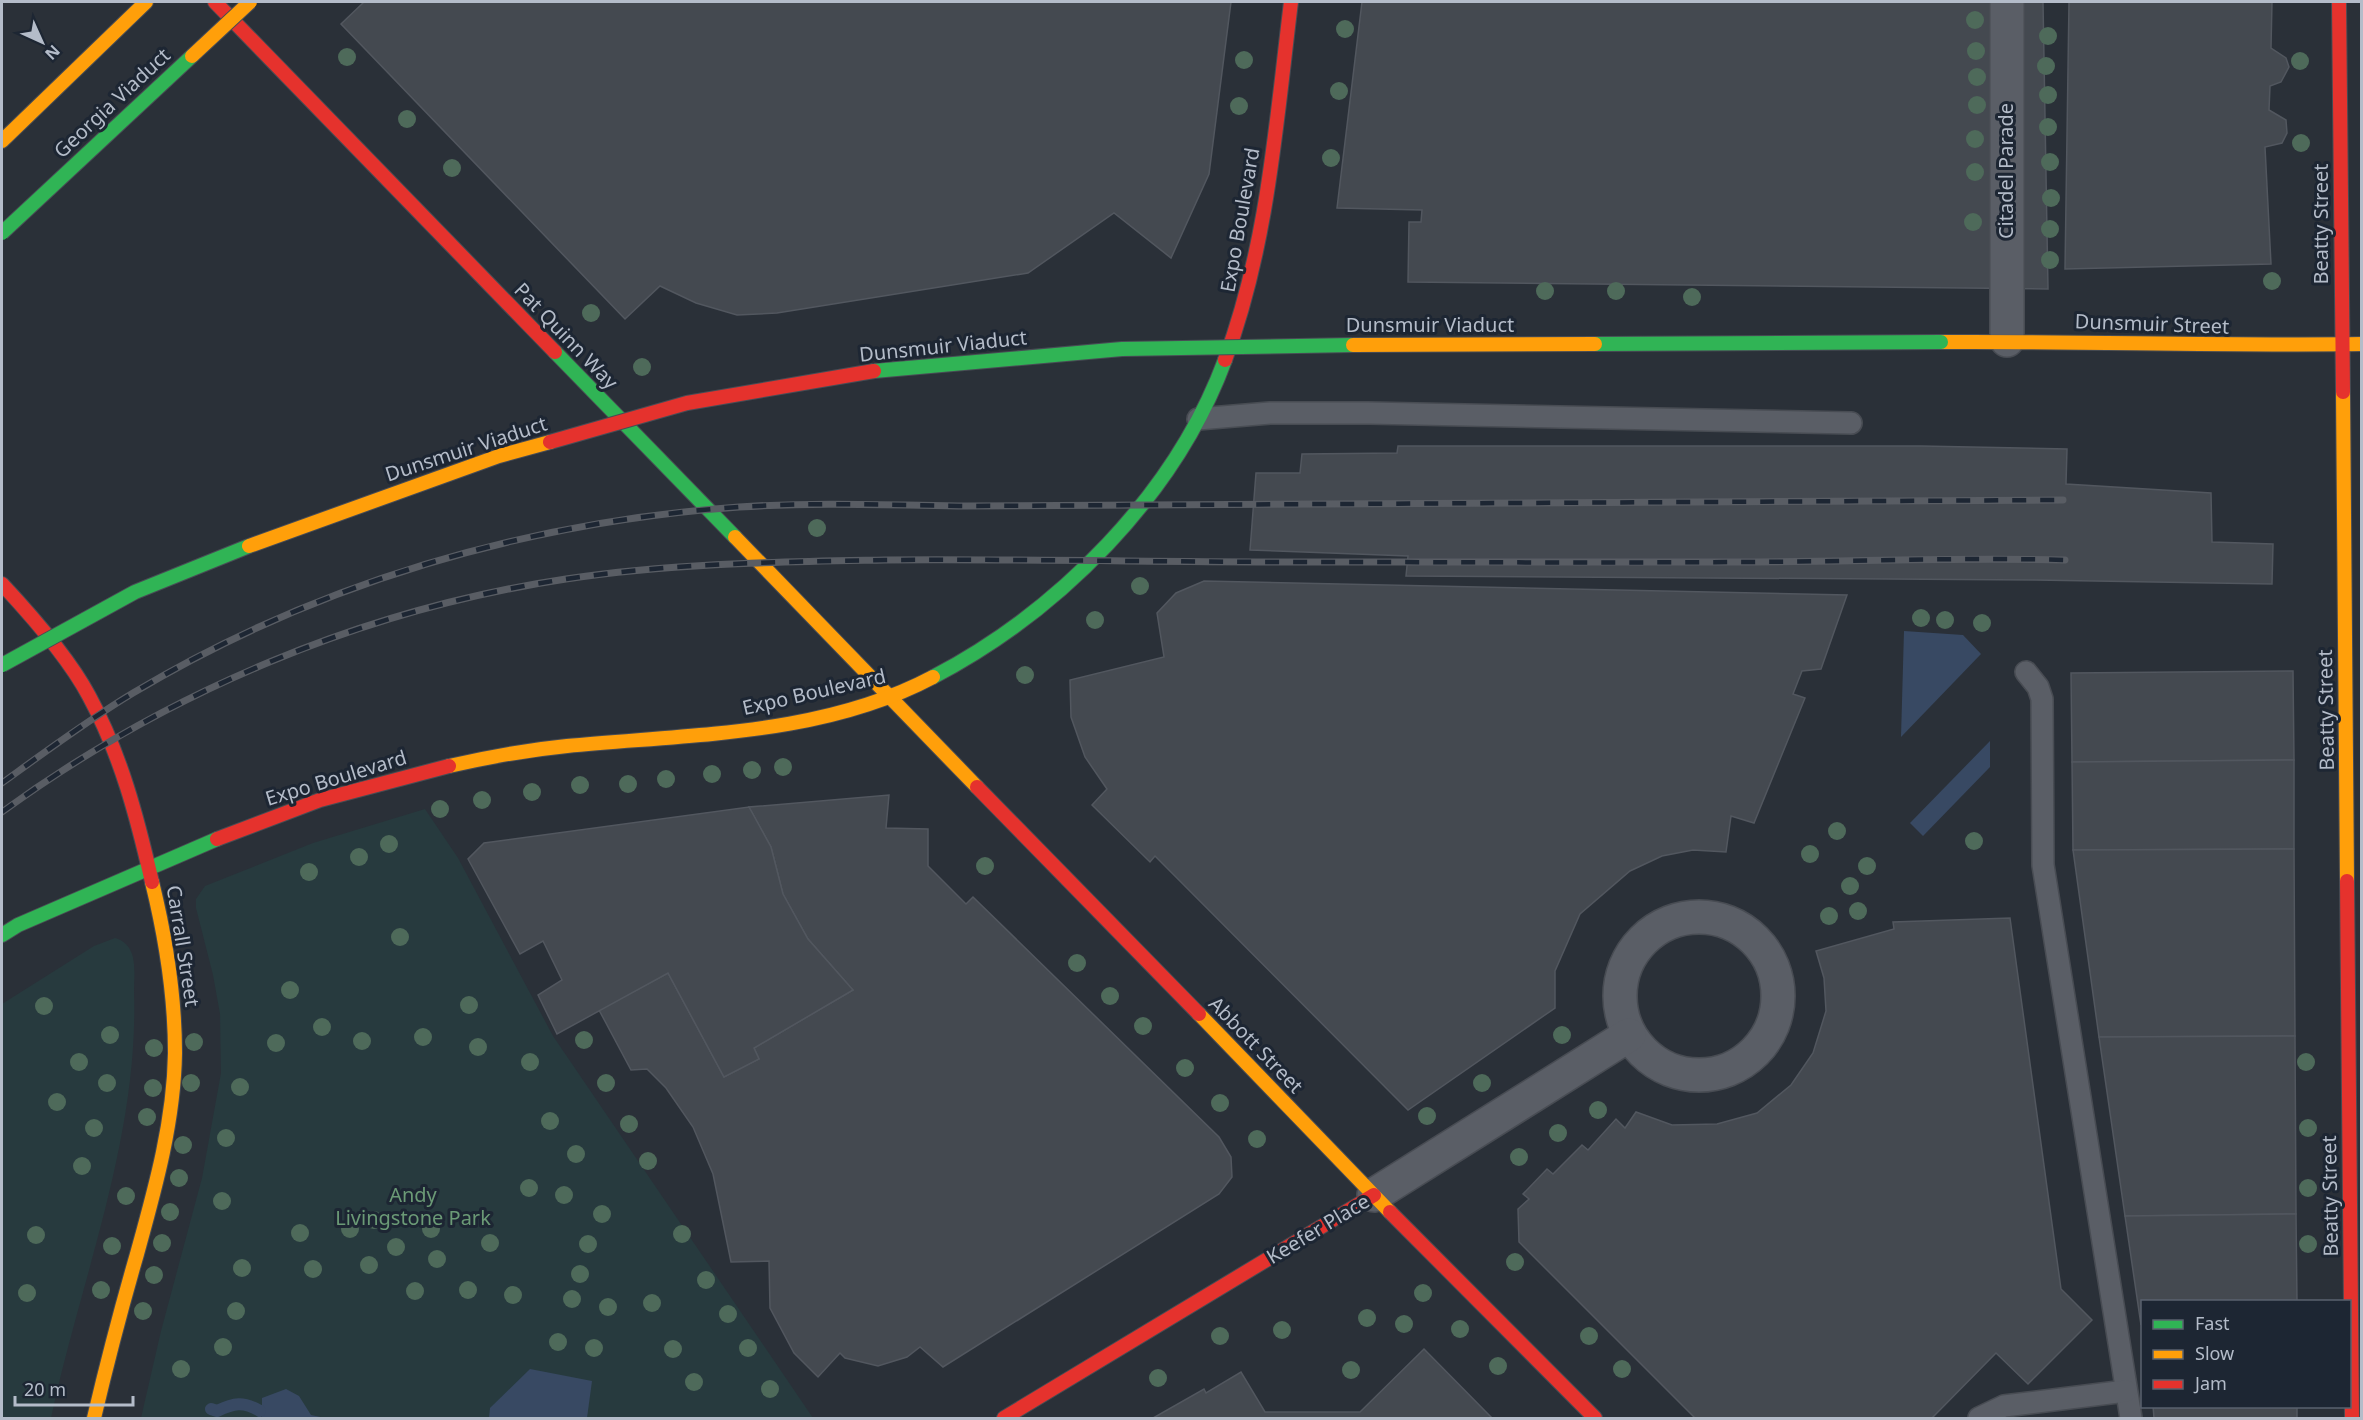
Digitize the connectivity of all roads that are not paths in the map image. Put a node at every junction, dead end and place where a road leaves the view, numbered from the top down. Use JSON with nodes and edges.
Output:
{"nodes":[{"id":1,"x":146,"y":2,"type":"edge"},
{"id":2,"x":214,"y":2,"type":"edge"},
{"id":3,"x":249,"y":2,"type":"edge"},
{"id":4,"x":1292,"y":2,"type":"edge"},
{"id":5,"x":2007,"y":2,"type":"edge"},
{"id":6,"x":2339,"y":2,"type":"edge"},
{"id":7,"x":2,"y":141,"type":"edge"},
{"id":8,"x":2,"y":232,"type":"edge"},
{"id":9,"x":2007,"y":340,"type":"junction"},
{"id":10,"x":1941,"y":342,"type":"joint"},
{"id":11,"x":2342,"y":344,"type":"junction"},
{"id":12,"x":2361,"y":344,"type":"edge"},
{"id":13,"x":1198,"y":419,"type":"junction"},
{"id":14,"x":1851,"y":423,"type":"dead end"},
{"id":15,"x":2,"y":584,"type":"edge"},
{"id":16,"x":2,"y":665,"type":"edge"},
{"id":17,"x":2026,"y":672,"type":"dead end"},
{"id":18,"x":890,"y":696,"type":"junction"},
{"id":19,"x":2353,"y":746,"type":"edge"},
{"id":20,"x":150,"y":868,"type":"junction"},
{"id":21,"x":2,"y":935,"type":"edge"},
{"id":22,"x":2355,"y":1034,"type":"edge"},
{"id":23,"x":1629,"y":1035,"type":"junction"},
{"id":24,"x":1374,"y":1195,"type":"junction"},
{"id":25,"x":2126,"y":1391,"type":"junction"},
{"id":26,"x":94,"y":1419,"type":"edge"},
{"id":27,"x":1004,"y":1419,"type":"edge"},
{"id":28,"x":1595,"y":1419,"type":"edge"},
{"id":29,"x":1979,"y":1419,"type":"edge"},
{"id":30,"x":2131,"y":1419,"type":"edge"},
{"id":31,"x":2352,"y":1419,"type":"edge"}],
"edges":[{"from":1,"to":7,"type":"main road"},
{"from":2,"to":18,"type":"main road","name":"Pat Quinn Way"},
{"from":3,"to":8,"type":"main road","name":"Georgia Viaduct","bridge":true},
{"from":4,"to":13,"type":"main road","name":"Expo Boulevard"},
{"from":5,"to":9,"type":"street","name":"Citadel Parade"},
{"from":6,"to":11,"type":"main road","name":"Beatty Street"},
{"from":9,"to":10,"type":"main road","name":"Dunsmuir Street"},
{"from":9,"to":11,"type":"main road","name":"Dunsmuir Street"},
{"from":10,"to":16,"type":"main road","name":"Dunsmuir Viaduct","bridge":true},
{"from":11,"to":12,"type":"main road","name":"Dunsmuir Street"},
{"from":11,"to":19,"type":"main road","name":"Beatty Street"},
{"from":13,"to":14,"type":"lane"},
{"from":13,"to":18,"type":"main road","name":"Expo Boulevard"},
{"from":15,"to":20,"type":"main road","name":"Carrall Street"},
{"from":17,"to":25,"type":"lane"},
{"from":18,"to":20,"type":"main road","name":"Expo Boulevard"},
{"from":18,"to":24,"type":"main road","name":"Abbott Street"},
{"from":19,"to":22,"type":"main road","name":"Beatty Street"},
{"from":20,"to":21,"type":"main road","name":"Expo Boulevard"},
{"from":20,"to":26,"type":"main road","name":"Carrall Street"},
{"from":22,"to":31,"type":"main road","name":"Beatty Street"},
{"from":23,"to":23,"type":"street"},
{"from":23,"to":24,"type":"street","name":"Keefer Place"},
{"from":24,"to":27,"type":"main road","name":"Keefer Place"},
{"from":24,"to":28,"type":"main road","name":"Abbott Street"},
{"from":25,"to":29,"type":"lane"},
{"from":25,"to":30,"type":"lane"}]}
